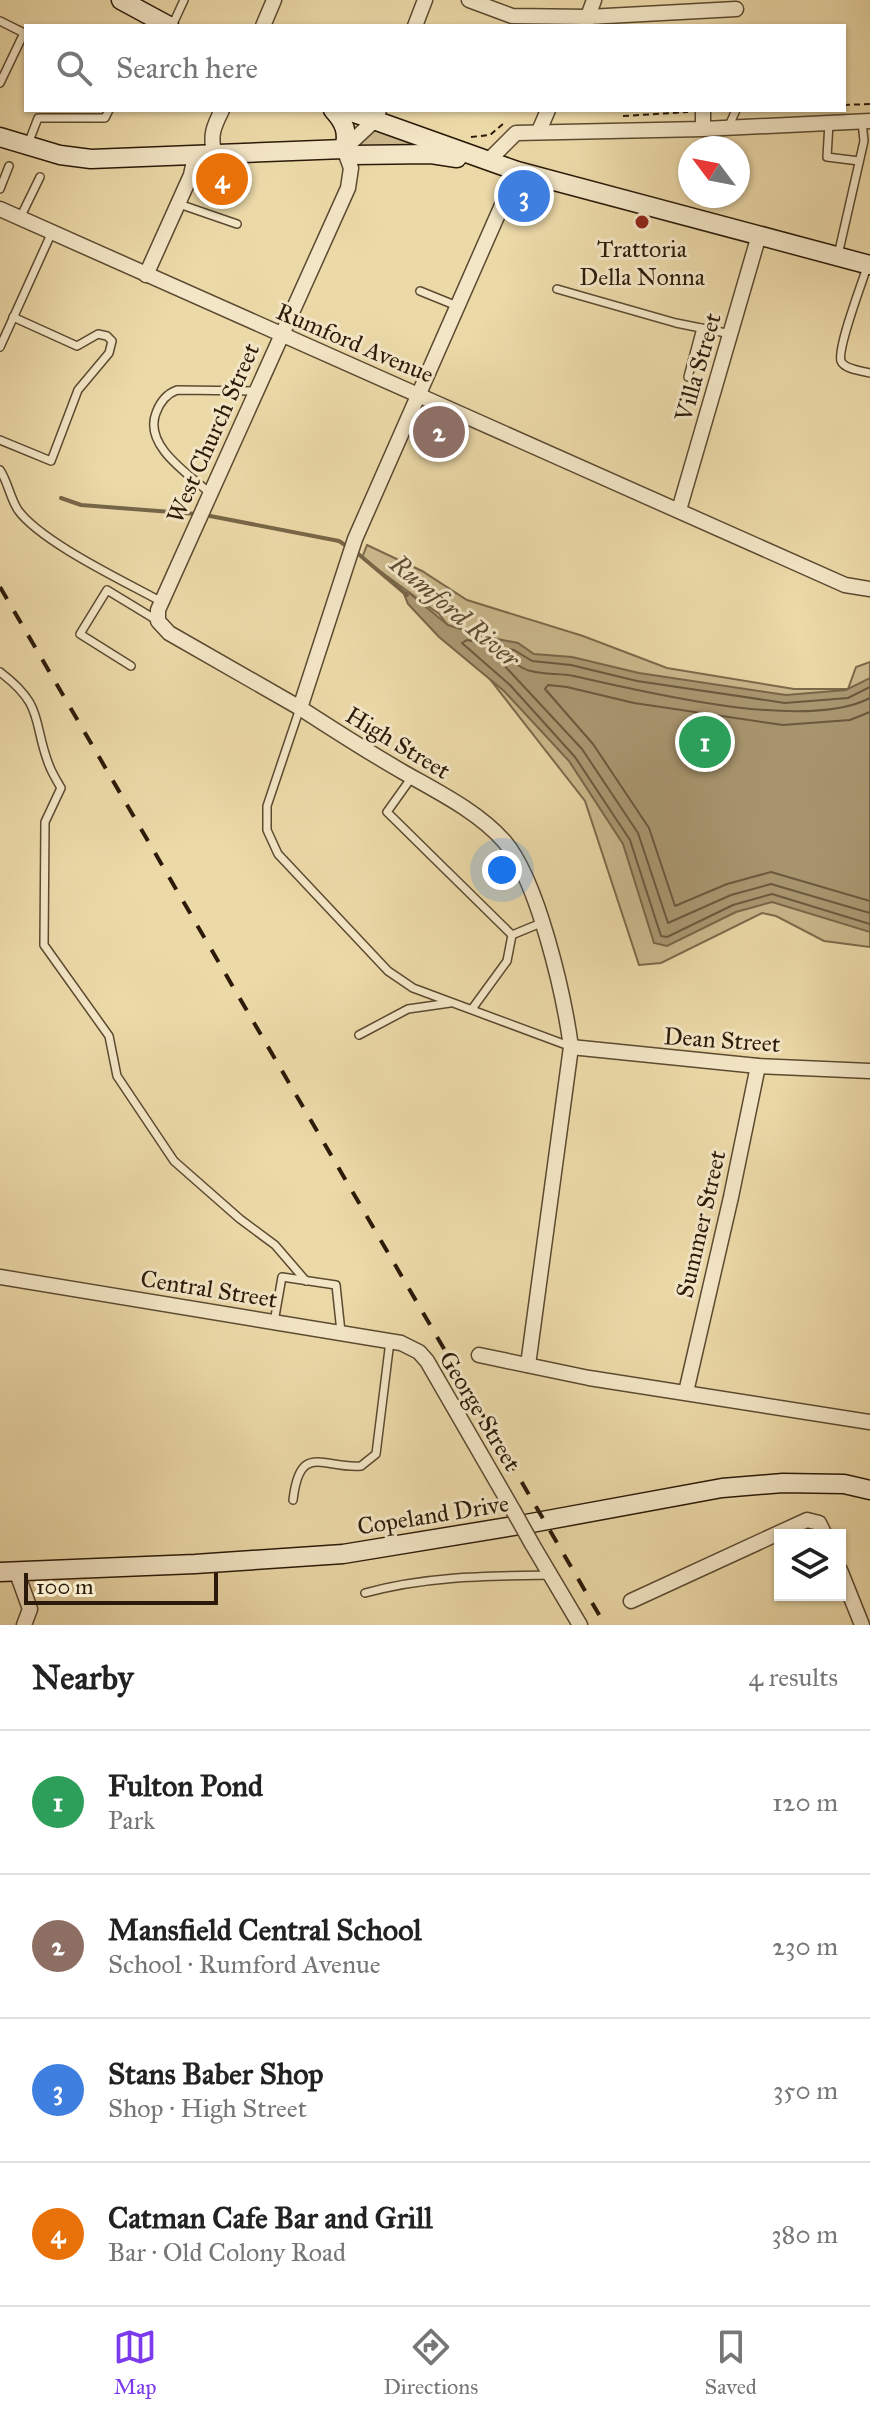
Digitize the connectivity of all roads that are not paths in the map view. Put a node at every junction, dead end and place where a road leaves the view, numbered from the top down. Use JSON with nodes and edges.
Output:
{"nodes":[{"id":1,"x":121,"y":0,"type":"edge"},
{"id":2,"x":184,"y":0,"type":"edge"},
{"id":3,"x":274,"y":0,"type":"edge"},
{"id":4,"x":425,"y":0,"type":"edge"},
{"id":5,"x":469,"y":0,"type":"edge"},
{"id":6,"x":594,"y":0,"type":"edge"},
{"id":7,"x":738,"y":4,"type":"edge"},
{"id":8,"x":0,"y":21,"type":"edge"},
{"id":9,"x":586,"y":22,"type":"edge"},
{"id":10,"x":163,"y":24,"type":"edge"},
{"id":11,"x":264,"y":24,"type":"edge"},
{"id":12,"x":416,"y":24,"type":"edge"},
{"id":13,"x":730,"y":24,"type":"edge"},
{"id":14,"x":0,"y":83,"type":"edge"},
{"id":15,"x":108,"y":112,"type":"edge"},
{"id":16,"x":221,"y":112,"type":"edge"},
{"id":17,"x":334,"y":112,"type":"edge"},
{"id":18,"x":547,"y":112,"type":"edge"},
{"id":19,"x":703,"y":112,"type":"edge"},
{"id":20,"x":735,"y":112,"type":"edge"},
{"id":21,"x":378,"y":114,"type":"edge"},
{"id":22,"x":866,"y":121,"type":"edge"},
{"id":23,"x":829,"y":123,"type":"junction"},
{"id":24,"x":728,"y":128,"type":"junction"},
{"id":25,"x":703,"y":129,"type":"junction"},
{"id":26,"x":539,"y":131,"type":"junction"},
{"id":27,"x":0,"y":137,"type":"edge"},
{"id":28,"x":27,"y":146,"type":"junction"},
{"id":29,"x":344,"y":149,"type":"junction"},
{"id":30,"x":215,"y":154,"type":"junction"},
{"id":31,"x":195,"y":156,"type":"junction"},
{"id":32,"x":859,"y":161,"type":"junction"},
{"id":33,"x":487,"y":162,"type":"junction"},
{"id":34,"x":9,"y":166,"type":"dead end"},
{"id":35,"x":517,"y":171,"type":"junction"},
{"id":36,"x":40,"y":177,"type":"dead end"},
{"id":37,"x":0,"y":189,"type":"edge"},
{"id":38,"x":179,"y":204,"type":"junction"},
{"id":39,"x":0,"y":209,"type":"edge"},
{"id":40,"x":20,"y":218,"type":"junction"},
{"id":41,"x":237,"y":224,"type":"dead end"},
{"id":42,"x":52,"y":232,"type":"junction"},
{"id":43,"x":759,"y":235,"type":"junction"},
{"id":44,"x":838,"y":257,"type":"junction"},
{"id":45,"x":869,"y":265,"type":"edge"},
{"id":46,"x":146,"y":275,"type":"junction"},
{"id":47,"x":557,"y":289,"type":"dead end"},
{"id":48,"x":420,"y":291,"type":"dead end"},
{"id":49,"x":457,"y":306,"type":"junction"},
{"id":50,"x":13,"y":317,"type":"junction"},
{"id":51,"x":701,"y":328,"type":"junction"},
{"id":52,"x":731,"y":334,"type":"junction"},
{"id":53,"x":281,"y":335,"type":"junction"},
{"id":54,"x":0,"y":347,"type":"edge"},
{"id":55,"x":870,"y":373,"type":"edge"},
{"id":56,"x":688,"y":377,"type":"dead end"},
{"id":57,"x":256,"y":391,"type":"junction"},
{"id":58,"x":419,"y":394,"type":"junction"},
{"id":59,"x":0,"y":440,"type":"edge"},
{"id":60,"x":0,"y":470,"type":"edge"},
{"id":61,"x":209,"y":497,"type":"junction"},
{"id":62,"x":679,"y":510,"type":"junction"},
{"id":63,"x":870,"y":589,"type":"edge"},
{"id":64,"x":160,"y":601,"type":"junction"},
{"id":65,"x":158,"y":621,"type":"junction"},
{"id":66,"x":131,"y":666,"type":"dead end"},
{"id":67,"x":0,"y":672,"type":"edge"},
{"id":68,"x":300,"y":708,"type":"junction"},
{"id":69,"x":412,"y":777,"type":"junction"},
{"id":70,"x":541,"y":923,"type":"junction"},
{"id":71,"x":512,"y":935,"type":"junction"},
{"id":72,"x":452,"y":1003,"type":"junction"},
{"id":73,"x":472,"y":1009,"type":"junction"},
{"id":74,"x":359,"y":1035,"type":"dead end"},
{"id":75,"x":571,"y":1047,"type":"junction"},
{"id":76,"x":758,"y":1066,"type":"junction"},
{"id":77,"x":870,"y":1071,"type":"edge"},
{"id":78,"x":0,"y":1277,"type":"edge"},
{"id":79,"x":306,"y":1281,"type":"junction"},
{"id":80,"x":274,"y":1322,"type":"junction"},
{"id":81,"x":341,"y":1332,"type":"junction"},
{"id":82,"x":390,"y":1341,"type":"junction"},
{"id":83,"x":411,"y":1347,"type":"joint"},
{"id":84,"x":479,"y":1355,"type":"dead end"},
{"id":85,"x":528,"y":1365,"type":"junction"},
{"id":86,"x":686,"y":1392,"type":"junction"},
{"id":87,"x":870,"y":1422,"type":"edge"},
{"id":88,"x":870,"y":1490,"type":"edge"},
{"id":89,"x":293,"y":1500,"type":"dead end"},
{"id":90,"x":786,"y":1529,"type":"edge"},
{"id":91,"x":822,"y":1529,"type":"edge"},
{"id":92,"x":774,"y":1535,"type":"edge"},
{"id":93,"x":8,"y":1572,"type":"edge"},
{"id":94,"x":549,"y":1575,"type":"junction"},
{"id":95,"x":846,"y":1585,"type":"edge"},
{"id":96,"x":365,"y":1593,"type":"dead end"},
{"id":97,"x":631,"y":1601,"type":"dead end"},
{"id":98,"x":30,"y":1609,"type":"junction"},
{"id":99,"x":24,"y":1625,"type":"edge"},
{"id":100,"x":39,"y":1625,"type":"edge"},
{"id":101,"x":580,"y":1625,"type":"edge"},
{"id":102,"x":862,"y":1625,"type":"edge"}],
"edges":[{"from":1,"to":10,"type":"main road"},
{"from":2,"to":10,"type":"lane"},
{"from":3,"to":11,"type":"street"},
{"from":4,"to":12,"type":"street"},
{"from":5,"to":9,"type":"street"},
{"from":6,"to":9,"type":"street"},
{"from":7,"to":9,"type":"street"},
{"from":7,"to":13,"type":"street"},
{"from":8,"to":14,"type":"lane"},
{"from":15,"to":28,"type":"lane"},
{"from":16,"to":30,"type":"street"},
{"from":17,"to":29,"type":"main road"},
{"from":18,"to":26,"type":"street"},
{"from":19,"to":25,"type":"street"},
{"from":20,"to":24,"type":"lane"},
{"from":21,"to":29,"type":"street"},
{"from":21,"to":33,"type":"main road"},
{"from":22,"to":23,"type":"street"},
{"from":22,"to":32,"type":"lane"},
{"from":23,"to":24,"type":"street"},
{"from":23,"to":32,"type":"lane"},
{"from":24,"to":25,"type":"street"},
{"from":25,"to":26,"type":"street"},
{"from":26,"to":33,"type":"street"},
{"from":27,"to":28,"type":"main road"},
{"from":28,"to":31,"type":"main road"},
{"from":29,"to":30,"type":"main road"},
{"from":29,"to":33,"type":"main road"},
{"from":29,"to":53,"type":"street","name":"West Church Street"},
{"from":30,"to":31,"type":"main road"},
{"from":31,"to":38,"type":"street"},
{"from":32,"to":44,"type":"lane"},
{"from":33,"to":35,"type":"main road"},
{"from":34,"to":37,"type":"lane"},
{"from":35,"to":43,"type":"main road"},
{"from":35,"to":49,"type":"street"},
{"from":36,"to":40,"type":"lane"},
{"from":38,"to":41,"type":"lane"},
{"from":38,"to":46,"type":"street"},
{"from":39,"to":40,"type":"street","name":"Rumford Avenue"},
{"from":40,"to":42,"type":"street","name":"Rumford Avenue"},
{"from":42,"to":46,"type":"street","name":"Rumford Avenue"},
{"from":42,"to":50,"type":"lane"},
{"from":43,"to":44,"type":"main road"},
{"from":43,"to":52,"type":"street","name":"Villa Street"},
{"from":44,"to":45,"type":"main road"},
{"from":45,"to":55,"type":"lane"},
{"from":46,"to":53,"type":"street","name":"Rumford Avenue"},
{"from":47,"to":51,"type":"lane"},
{"from":48,"to":49,"type":"lane"},
{"from":49,"to":58,"type":"street"},
{"from":50,"to":54,"type":"lane"},
{"from":50,"to":59,"type":"lane"},
{"from":51,"to":52,"type":"lane"},
{"from":51,"to":56,"type":"lane"},
{"from":52,"to":62,"type":"street","name":"Villa Street"},
{"from":53,"to":57,"type":"street","name":"West Church Street"},
{"from":53,"to":58,"type":"street","name":"Rumford Avenue"},
{"from":57,"to":61,"type":"street","name":"West Church Street"},
{"from":57,"to":61,"type":"lane"},
{"from":58,"to":62,"type":"street","name":"Rumford Avenue"},
{"from":58,"to":68,"type":"street"},
{"from":60,"to":64,"type":"lane"},
{"from":61,"to":64,"type":"street","name":"West Church Street"},
{"from":62,"to":63,"type":"street","name":"Rumford Avenue"},
{"from":64,"to":65,"type":"street","name":"West Church Street"},
{"from":65,"to":66,"type":"lane"},
{"from":65,"to":68,"type":"street"},
{"from":67,"to":79,"type":"lane"},
{"from":68,"to":69,"type":"street","name":"High Street"},
{"from":68,"to":72,"type":"lane"},
{"from":69,"to":70,"type":"street","name":"High Street"},
{"from":69,"to":71,"type":"lane"},
{"from":70,"to":71,"type":"lane"},
{"from":70,"to":75,"type":"street","name":"High Street"},
{"from":71,"to":73,"type":"lane"},
{"from":72,"to":73,"type":"lane"},
{"from":72,"to":74,"type":"lane"},
{"from":73,"to":75,"type":"lane"},
{"from":75,"to":76,"type":"street","name":"Dean Street"},
{"from":75,"to":85,"type":"street","name":"High Street"},
{"from":76,"to":77,"type":"street","name":"Dean Street"},
{"from":76,"to":86,"type":"street","name":"Summer Street"},
{"from":78,"to":80,"type":"street","name":"Central Street"},
{"from":79,"to":80,"type":"lane"},
{"from":79,"to":81,"type":"lane"},
{"from":80,"to":81,"type":"street","name":"Central Street"},
{"from":81,"to":82,"type":"street","name":"Central Street"},
{"from":82,"to":83,"type":"street","name":"Central Street"},
{"from":82,"to":89,"type":"lane"},
{"from":83,"to":94,"type":"street","name":"George Street","bridge":true},
{"from":84,"to":85,"type":"street"},
{"from":85,"to":86,"type":"street"},
{"from":86,"to":87,"type":"street"},
{"from":88,"to":93,"type":"main road","name":"Copeland Drive"},
{"from":90,"to":91,"type":"street"},
{"from":92,"to":97,"type":"street"},
{"from":93,"to":98,"type":"street"},
{"from":94,"to":96,"type":"lane"},
{"from":94,"to":101,"type":"street","name":"George Street"},
{"from":95,"to":102,"type":"street"},
{"from":98,"to":99,"type":"street"},
{"from":98,"to":100,"type":"street"}]}
